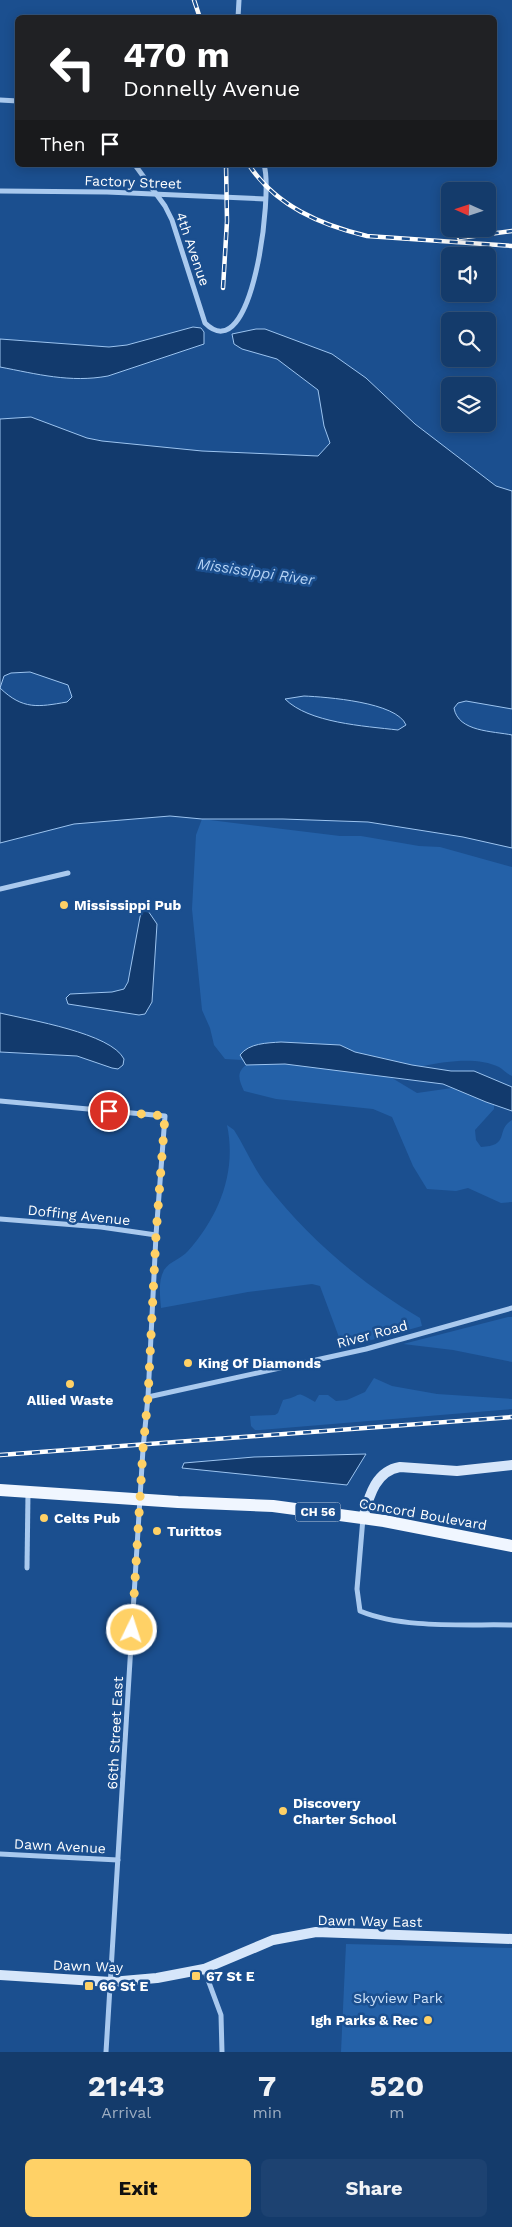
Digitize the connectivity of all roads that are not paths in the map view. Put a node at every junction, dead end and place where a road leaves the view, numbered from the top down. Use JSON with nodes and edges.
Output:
{"nodes":[{"id":1,"x":239,"y":0,"type":"edge"},
{"id":2,"x":238,"y":15,"type":"edge"},
{"id":3,"x":0,"y":100,"type":"edge"},
{"id":4,"x":15,"y":100,"type":"edge"},
{"id":5,"x":136,"y":167,"type":"edge"},
{"id":6,"x":265,"y":167,"type":"edge"},
{"id":7,"x":0,"y":190,"type":"edge"},
{"id":8,"x":156,"y":194,"type":"junction"},
{"id":9,"x":265,"y":199,"type":"junction"},
{"id":10,"x":68,"y":873,"type":"dead end"},
{"id":11,"x":0,"y":889,"type":"edge"},
{"id":12,"x":0,"y":1101,"type":"edge"},
{"id":13,"x":0,"y":1219,"type":"edge"},
{"id":14,"x":156,"y":1235,"type":"junction"},
{"id":15,"x":512,"y":1308,"type":"edge"},
{"id":16,"x":148,"y":1397,"type":"junction"},
{"id":17,"x":512,"y":1465,"type":"edge"},
{"id":18,"x":0,"y":1490,"type":"edge"},
{"id":19,"x":28,"y":1492,"type":"junction"},
{"id":20,"x":140,"y":1500,"type":"junction"},
{"id":21,"x":363,"y":1518,"type":"junction"},
{"id":22,"x":512,"y":1546,"type":"edge"},
{"id":23,"x":27,"y":1568,"type":"dead end"},
{"id":24,"x":512,"y":1625,"type":"edge"},
{"id":25,"x":0,"y":1854,"type":"edge"},
{"id":26,"x":118,"y":1860,"type":"junction"},
{"id":27,"x":512,"y":1939,"type":"edge"},
{"id":28,"x":204,"y":1969,"type":"junction"},
{"id":29,"x":0,"y":1975,"type":"edge"},
{"id":30,"x":111,"y":1982,"type":"junction"},
{"id":31,"x":106,"y":2052,"type":"edge"},
{"id":32,"x":222,"y":2052,"type":"edge"}],
"edges":[{"from":1,"to":2,"type":"street"},
{"from":3,"to":4,"type":"street"},
{"from":5,"to":8,"type":"street","name":"4th Avenue"},
{"from":6,"to":9,"type":"street"},
{"from":7,"to":8,"type":"street","name":"Factory Street"},
{"from":8,"to":9,"type":"street","name":"Factory Street"},
{"from":8,"to":9,"type":"street","name":"4th Avenue"},
{"from":10,"to":11,"type":"street"},
{"from":12,"to":14,"type":"street","name":"66th Street East"},
{"from":13,"to":14,"type":"street","name":"Doffing Avenue"},
{"from":14,"to":16,"type":"street","name":"66th Street East"},
{"from":15,"to":16,"type":"street","name":"River Road"},
{"from":16,"to":20,"type":"street","name":"66th Street East"},
{"from":17,"to":21,"type":"street"},
{"from":18,"to":19,"type":"main road","name":"Concord Boulevard","number":"CH 56"},
{"from":19,"to":20,"type":"main road","name":"Concord Boulevard","number":"CH 56"},
{"from":19,"to":23,"type":"street"},
{"from":20,"to":21,"type":"main road","name":"Concord Boulevard","number":"CH 56"},
{"from":20,"to":26,"type":"street","name":"66th Street East"},
{"from":21,"to":22,"type":"main road","name":"Concord Boulevard","number":"CH 56"},
{"from":21,"to":24,"type":"street"},
{"from":25,"to":26,"type":"street","name":"Dawn Avenue"},
{"from":26,"to":30,"type":"street","name":"66th Street East"},
{"from":27,"to":28,"type":"street","name":"Dawn Way East"},
{"from":28,"to":30,"type":"street","name":"Dawn Way"},
{"from":28,"to":32,"type":"street"},
{"from":29,"to":30,"type":"street","name":"Dawn Way"},
{"from":30,"to":31,"type":"street","name":"66th Street East"}]}
